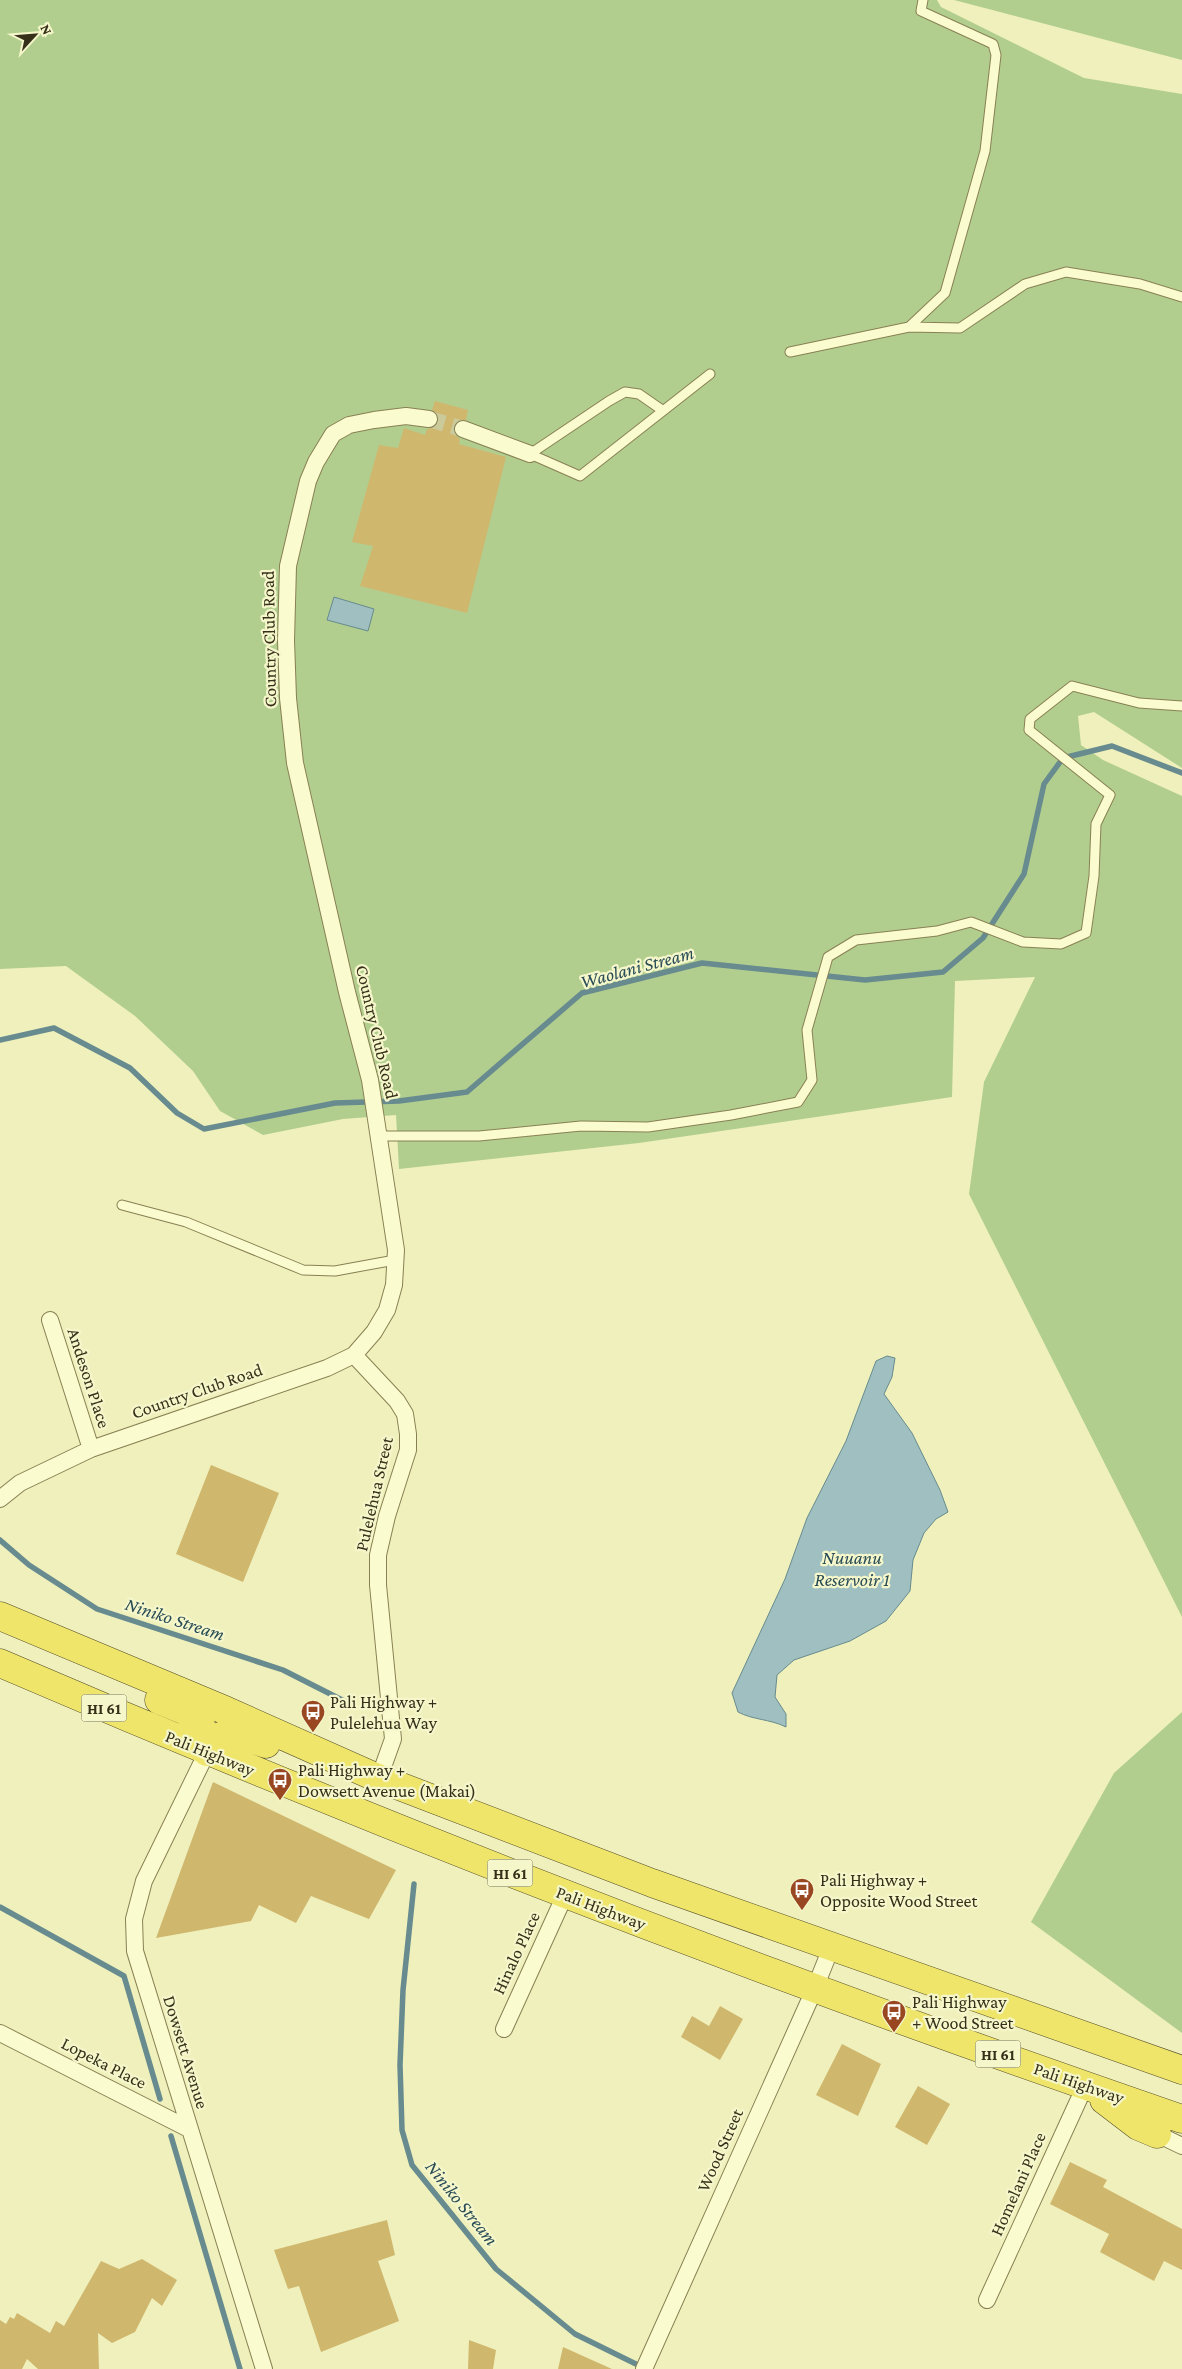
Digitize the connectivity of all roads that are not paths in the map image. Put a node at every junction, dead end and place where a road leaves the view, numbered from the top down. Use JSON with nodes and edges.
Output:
{"nodes":[{"id":1,"x":923,"y":0,"type":"edge"},
{"id":2,"x":1182,"y":297,"type":"edge"},
{"id":3,"x":909,"y":327,"type":"junction"},
{"id":4,"x":790,"y":352,"type":"dead end"},
{"id":5,"x":710,"y":374,"type":"dead end"},
{"id":6,"x":662,"y":410,"type":"junction"},
{"id":7,"x":430,"y":419,"type":"tunnel mouth"},
{"id":8,"x":463,"y":429,"type":"tunnel mouth"},
{"id":9,"x":530,"y":454,"type":"junction"},
{"id":10,"x":1182,"y":706,"type":"edge"},
{"id":11,"x":378,"y":1129,"type":"junction"},
{"id":12,"x":122,"y":1205,"type":"dead end"},
{"id":13,"x":395,"y":1260,"type":"junction"},
{"id":14,"x":50,"y":1320,"type":"dead end"},
{"id":15,"x":354,"y":1354,"type":"junction"},
{"id":16,"x":91,"y":1449,"type":"junction"},
{"id":17,"x":0,"y":1499,"type":"edge"},
{"id":18,"x":0,"y":1616,"type":"edge"},
{"id":19,"x":101,"y":1658,"type":"junction"},
{"id":20,"x":0,"y":1663,"type":"edge"},
{"id":21,"x":207,"y":1752,"type":"junction"},
{"id":22,"x":376,"y":1777,"type":"junction"},
{"id":23,"x":565,"y":1895,"type":"junction"},
{"id":24,"x":831,"y":1948,"type":"junction"},
{"id":25,"x":815,"y":1988,"type":"junction"},
{"id":26,"x":504,"y":2029,"type":"dead end"},
{"id":27,"x":0,"y":2033,"type":"edge"},
{"id":28,"x":1182,"y":2070,"type":"edge"},
{"id":29,"x":1084,"y":2086,"type":"junction"},
{"id":30,"x":1182,"y":2119,"type":"edge"},
{"id":31,"x":189,"y":2129,"type":"junction"},
{"id":32,"x":1157,"y":2134,"type":"joint"},
{"id":33,"x":1182,"y":2146,"type":"edge"},
{"id":34,"x":987,"y":2300,"type":"dead end"},
{"id":35,"x":264,"y":2369,"type":"edge"},
{"id":36,"x":644,"y":2369,"type":"edge"}],
"edges":[{"from":1,"to":3,"type":"lane"},
{"from":2,"to":3,"type":"lane"},
{"from":3,"to":4,"type":"lane"},
{"from":5,"to":6,"type":"lane"},
{"from":6,"to":9,"type":"lane"},
{"from":6,"to":9,"type":"lane"},
{"from":7,"to":11,"type":"street","name":"Country Club Road"},
{"from":8,"to":9,"type":"street"},
{"from":10,"to":11,"type":"lane"},
{"from":11,"to":13,"type":"street","name":"Country Club Road"},
{"from":12,"to":13,"type":"lane"},
{"from":13,"to":15,"type":"street","name":"Country Club Road"},
{"from":14,"to":16,"type":"street","name":"Andeson Place"},
{"from":15,"to":16,"type":"street","name":"Country Club Road"},
{"from":15,"to":22,"type":"street","name":"Pulelehua Street"},
{"from":16,"to":17,"type":"street","name":"Country Club Road"},
{"from":18,"to":19,"type":"highway","number":"HI 61"},
{"from":19,"to":21,"type":"highway"},
{"from":19,"to":22,"type":"highway","number":"HI 61"},
{"from":20,"to":21,"type":"highway","name":"Pali Highway","number":"HI 61"},
{"from":21,"to":22,"type":"highway"},
{"from":21,"to":23,"type":"highway","name":"Pali Highway","number":"HI 61"},
{"from":21,"to":31,"type":"street","name":"Dowsett Avenue"},
{"from":22,"to":24,"type":"highway","number":"HI 61"},
{"from":23,"to":25,"type":"highway","name":"Pali Highway","number":"HI 61"},
{"from":23,"to":26,"type":"street","name":"Hinalo Place"},
{"from":24,"to":25,"type":"street","name":"Wood Street"},
{"from":24,"to":28,"type":"highway","number":"HI 61"},
{"from":25,"to":29,"type":"highway","name":"Pali Highway","number":"HI 61"},
{"from":25,"to":36,"type":"street","name":"Wood Street"},
{"from":27,"to":31,"type":"street","name":"Lopeka Place"},
{"from":29,"to":30,"type":"highway","name":"Pali Highway","number":"HI 61"},
{"from":29,"to":32,"type":"highway"},
{"from":29,"to":34,"type":"street","name":"Homelani Place"},
{"from":31,"to":35,"type":"street","name":"Dowsett Avenue"},
{"from":32,"to":33,"type":"street"}]}
